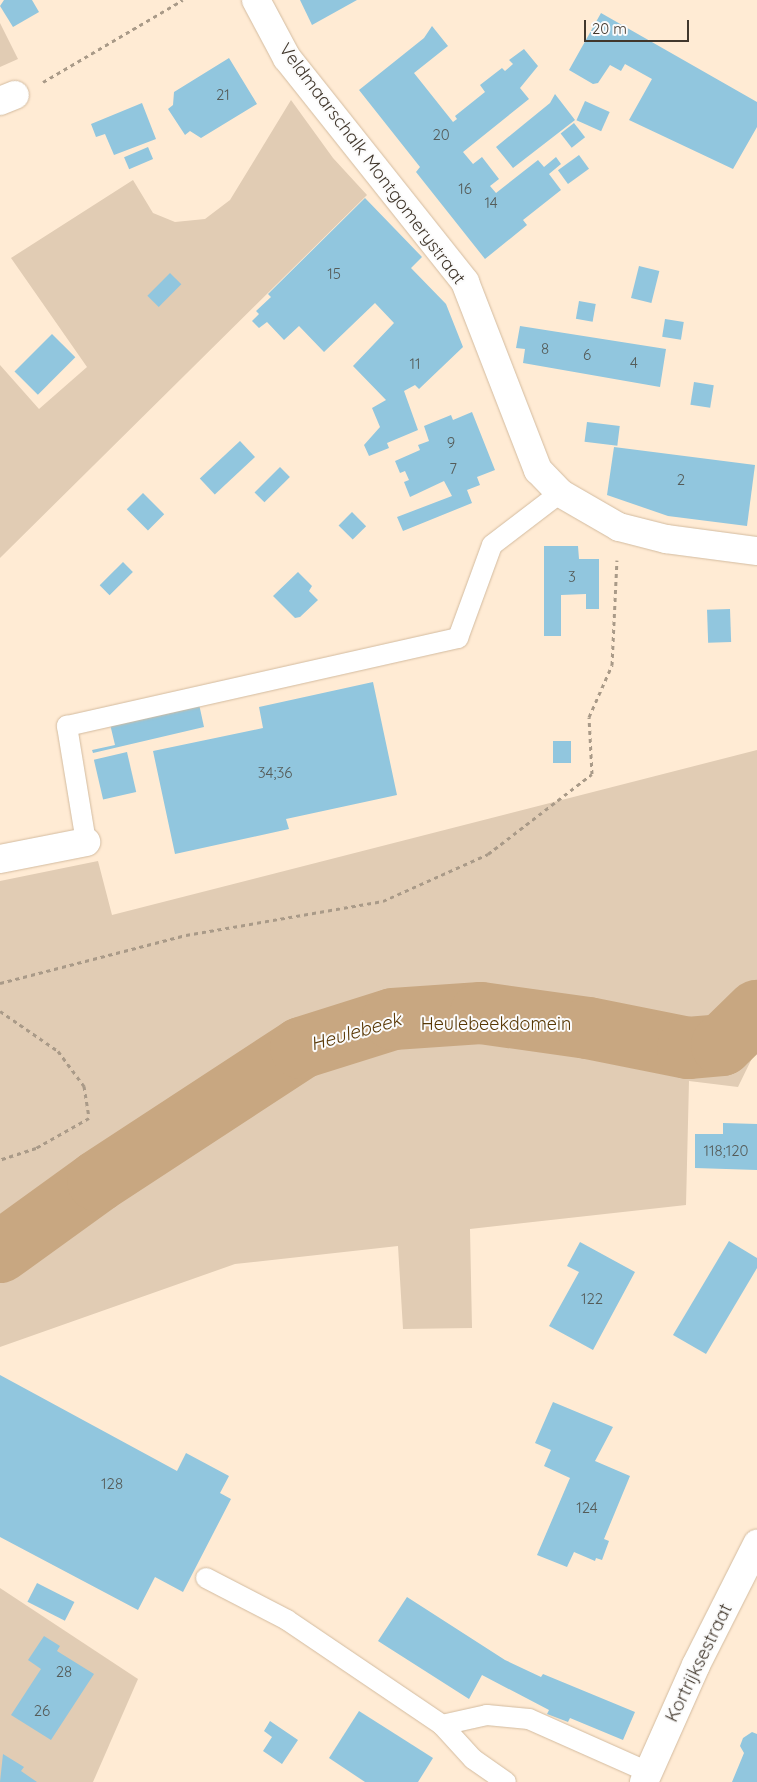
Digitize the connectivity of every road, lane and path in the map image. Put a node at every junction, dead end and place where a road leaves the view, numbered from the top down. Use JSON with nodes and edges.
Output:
{"nodes":[{"id":1,"x":183,"y":0,"type":"edge"},
{"id":2,"x":256,"y":0,"type":"edge"},
{"id":3,"x":7,"y":98,"type":"edge"},
{"id":4,"x":560,"y":493,"type":"junction"},
{"id":5,"x":619,"y":527,"type":"junction"},
{"id":6,"x":757,"y":551,"type":"edge"},
{"id":7,"x":86,"y":842,"type":"joint"},
{"id":8,"x":0,"y":859,"type":"edge"},
{"id":9,"x":0,"y":983,"type":"edge"},
{"id":10,"x":0,"y":1011,"type":"edge"},
{"id":11,"x":0,"y":1160,"type":"edge"},
{"id":12,"x":757,"y":1544,"type":"edge"},
{"id":13,"x":206,"y":1578,"type":"dead end"},
{"id":14,"x":442,"y":1725,"type":"junction"},
{"id":15,"x":646,"y":1777,"type":"edge"},
{"id":16,"x":506,"y":1782,"type":"edge"}],
"edges":[{"from":1,"to":3,"type":"path"},
{"from":2,"to":4,"type":"street","name":"Veldmaarschalk Montgomerystraat"},
{"from":4,"to":5,"type":"street","name":"Veldmaarschalk Montgomerystraat"},
{"from":4,"to":7,"type":"lane"},
{"from":5,"to":6,"type":"street","name":"Veldmaarschalk Montgomerystraat"},
{"from":5,"to":9,"type":"path"},
{"from":7,"to":8,"type":"street"},
{"from":10,"to":11,"type":"path"},
{"from":12,"to":15,"type":"street","name":"Kortrijksestraat"},
{"from":13,"to":14,"type":"lane"},
{"from":14,"to":15,"type":"lane"},
{"from":14,"to":16,"type":"lane"}]}
